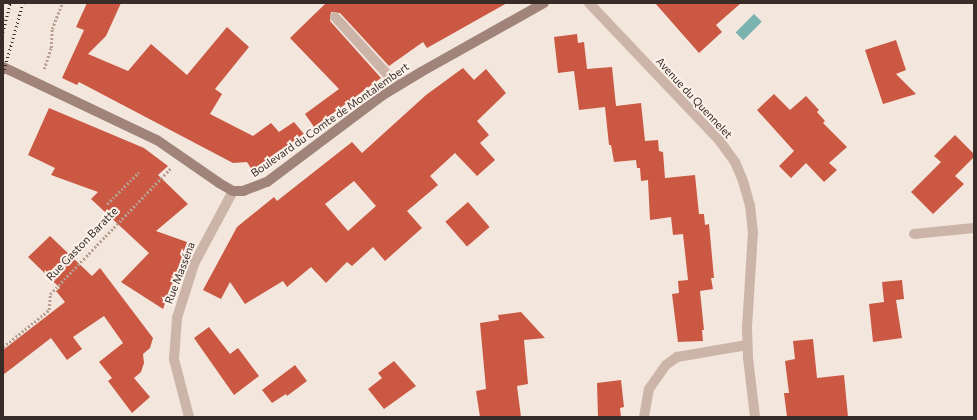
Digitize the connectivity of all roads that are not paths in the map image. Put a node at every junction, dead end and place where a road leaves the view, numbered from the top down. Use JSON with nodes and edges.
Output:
{"nodes":[{"id":1,"x":544,"y":3,"type":"edge"},
{"id":2,"x":589,"y":3,"type":"edge"},
{"id":3,"x":335,"y":17,"type":"dead end"},
{"id":4,"x":3,"y":67,"type":"edge"},
{"id":5,"x":398,"y":86,"type":"junction"},
{"id":6,"x":233,"y":191,"type":"junction"},
{"id":7,"x":974,"y":228,"type":"edge"},
{"id":8,"x":914,"y":234,"type":"dead end"},
{"id":9,"x":748,"y":345,"type":"junction"},
{"id":10,"x":189,"y":417,"type":"edge"},
{"id":11,"x":644,"y":417,"type":"edge"},
{"id":12,"x":755,"y":417,"type":"edge"}],
"edges":[{"from":1,"to":5,"type":"street","name":"Boulevard du Comte de Montalembert"},
{"from":2,"to":9,"type":"street","name":"Avenue du Quennelet"},
{"from":3,"to":5,"type":"street"},
{"from":4,"to":6,"type":"street"},
{"from":5,"to":6,"type":"street","name":"Boulevard du Comte de Montalembert"},
{"from":6,"to":10,"type":"street","name":"Rue Masséna"},
{"from":7,"to":8,"type":"street"},
{"from":9,"to":11,"type":"street"},
{"from":9,"to":12,"type":"street","name":"Avenue du Quennelet"}]}
